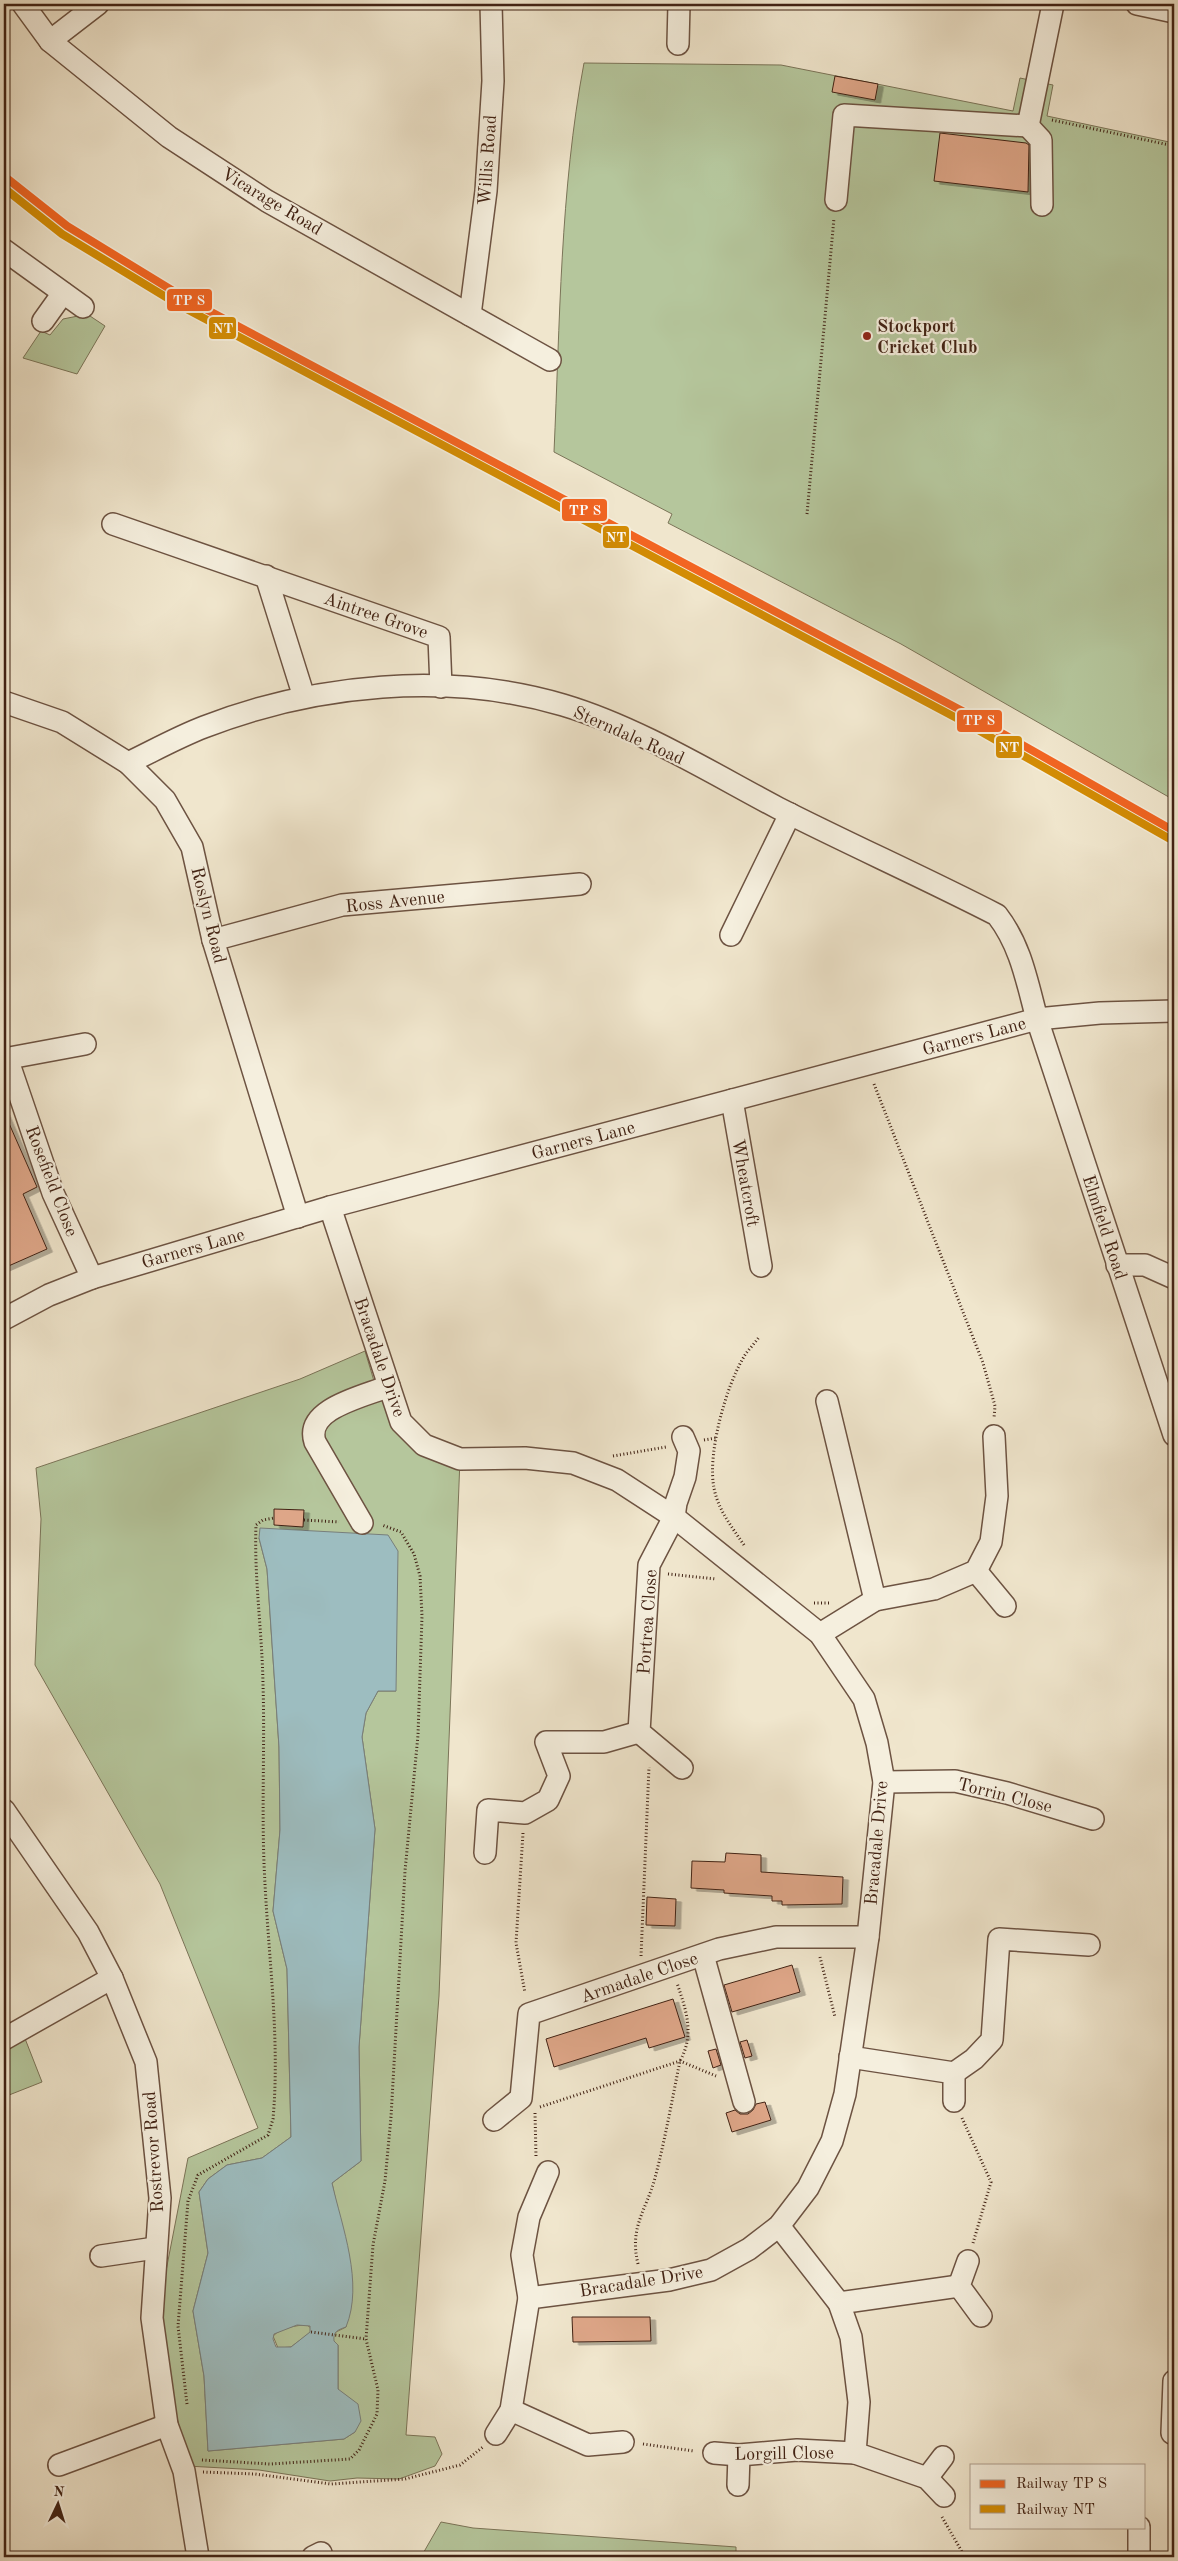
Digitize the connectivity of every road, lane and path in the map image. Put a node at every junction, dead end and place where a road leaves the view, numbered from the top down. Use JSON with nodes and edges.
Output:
{"nodes":[{"id":1,"x":23,"y":4,"type":"edge"},
{"id":2,"x":98,"y":4,"type":"edge"},
{"id":3,"x":491,"y":4,"type":"edge"},
{"id":4,"x":679,"y":4,"type":"edge"},
{"id":5,"x":1053,"y":4,"type":"edge"},
{"id":6,"x":1137,"y":4,"type":"edge"},
{"id":7,"x":1174,"y":12,"type":"edge"},
{"id":8,"x":50,"y":41,"type":"junction"},
{"id":9,"x":678,"y":44,"type":"dead end"},
{"id":10,"x":1028,"y":121,"type":"junction"},
{"id":11,"x":1174,"y":146,"type":"edge"},
{"id":12,"x":836,"y":200,"type":"joint"},
{"id":13,"x":1042,"y":205,"type":"dead end"},
{"id":14,"x":4,"y":250,"type":"edge"},
{"id":15,"x":63,"y":293,"type":"junction"},
{"id":16,"x":83,"y":307,"type":"dead end"},
{"id":17,"x":470,"y":315,"type":"junction"},
{"id":18,"x":43,"y":321,"type":"dead end"},
{"id":19,"x":550,"y":360,"type":"dead end"},
{"id":20,"x":807,"y":514,"type":"dead end"},
{"id":21,"x":114,"y":524,"type":"dead end"},
{"id":22,"x":266,"y":576,"type":"junction"},
{"id":23,"x":441,"y":687,"type":"junction"},
{"id":24,"x":304,"y":697,"type":"junction"},
{"id":25,"x":4,"y":702,"type":"edge"},
{"id":26,"x":128,"y":763,"type":"junction"},
{"id":27,"x":790,"y":814,"type":"junction"},
{"id":28,"x":580,"y":884,"type":"dead end"},
{"id":29,"x":731,"y":935,"type":"dead end"},
{"id":30,"x":213,"y":940,"type":"junction"},
{"id":31,"x":1174,"y":1011,"type":"edge"},
{"id":32,"x":1037,"y":1019,"type":"junction"},
{"id":33,"x":85,"y":1044,"type":"dead end"},
{"id":34,"x":5,"y":1058,"type":"edge"},
{"id":35,"x":866,"y":1065,"type":"junction"},
{"id":36,"x":732,"y":1100,"type":"junction"},
{"id":37,"x":330,"y":1207,"type":"junction"},
{"id":38,"x":298,"y":1217,"type":"junction"},
{"id":39,"x":1117,"y":1265,"type":"junction"},
{"id":40,"x":761,"y":1266,"type":"dead end"},
{"id":41,"x":92,"y":1278,"type":"junction"},
{"id":42,"x":1174,"y":1278,"type":"edge"},
{"id":43,"x":4,"y":1320,"type":"edge"},
{"id":44,"x":759,"y":1337,"type":"dead end"},
{"id":45,"x":389,"y":1386,"type":"junction"},
{"id":46,"x":827,"y":1401,"type":"dead end"},
{"id":47,"x":1174,"y":1434,"type":"edge"},
{"id":48,"x":994,"y":1436,"type":"joint"},
{"id":49,"x":685,"y":1440,"type":"joint"},
{"id":50,"x":611,"y":1456,"type":"dead end"},
{"id":51,"x":674,"y":1517,"type":"junction"},
{"id":52,"x":274,"y":1518,"type":"dead end"},
{"id":53,"x":304,"y":1520,"type":"dead end"},
{"id":54,"x":362,"y":1523,"type":"junction"},
{"id":55,"x":746,"y":1548,"type":"dead end"},
{"id":56,"x":976,"y":1571,"type":"junction"},
{"id":57,"x":648,"y":1573,"type":"junction"},
{"id":58,"x":754,"y":1582,"type":"junction"},
{"id":59,"x":875,"y":1600,"type":"junction"},
{"id":60,"x":837,"y":1603,"type":"dead end"},
{"id":61,"x":811,"y":1604,"type":"dead end"},
{"id":62,"x":1005,"y":1606,"type":"dead end"},
{"id":63,"x":820,"y":1634,"type":"junction"},
{"id":64,"x":645,"y":1737,"type":"junction"},
{"id":65,"x":682,"y":1768,"type":"dead end"},
{"id":66,"x":884,"y":1782,"type":"junction"},
{"id":67,"x":4,"y":1810,"type":"edge"},
{"id":68,"x":525,"y":1813,"type":"junction"},
{"id":69,"x":1093,"y":1819,"type":"dead end"},
{"id":70,"x":485,"y":1852,"type":"dead end"},
{"id":71,"x":815,"y":1937,"type":"junction"},
{"id":72,"x":868,"y":1937,"type":"junction"},
{"id":73,"x":1089,"y":1945,"type":"dead end"},
{"id":74,"x":703,"y":1955,"type":"junction"},
{"id":75,"x":671,"y":1966,"type":"junction"},
{"id":76,"x":640,"y":1976,"type":"junction"},
{"id":77,"x":112,"y":1978,"type":"junction"},
{"id":78,"x":529,"y":2014,"type":"junction"},
{"id":79,"x":836,"y":2022,"type":"dead end"},
{"id":80,"x":4,"y":2039,"type":"edge"},
{"id":81,"x":850,"y":2057,"type":"junction"},
{"id":82,"x":680,"y":2060,"type":"junction"},
{"id":83,"x":954,"y":2073,"type":"junction"},
{"id":84,"x":742,"y":2094,"type":"joint"},
{"id":85,"x":954,"y":2101,"type":"joint"},
{"id":86,"x":535,"y":2109,"type":"dead end"},
{"id":87,"x":494,"y":2120,"type":"dead end"},
{"id":88,"x":548,"y":2172,"type":"dead end"},
{"id":89,"x":779,"y":2226,"type":"junction"},
{"id":90,"x":155,"y":2248,"type":"junction"},
{"id":91,"x":101,"y":2256,"type":"dead end"},
{"id":92,"x":968,"y":2261,"type":"joint"},
{"id":93,"x":643,"y":2284,"type":"junction"},
{"id":94,"x":959,"y":2286,"type":"junction"},
{"id":95,"x":529,"y":2298,"type":"junction"},
{"id":96,"x":839,"y":2303,"type":"junction"},
{"id":97,"x":981,"y":2316,"type":"dead end"},
{"id":98,"x":310,"y":2332,"type":"dead end"},
{"id":99,"x":366,"y":2339,"type":"junction"},
{"id":100,"x":1174,"y":2381,"type":"edge"},
{"id":101,"x":187,"y":2405,"type":"dead end"},
{"id":102,"x":510,"y":2410,"type":"junction"},
{"id":103,"x":167,"y":2425,"type":"junction"},
{"id":104,"x":1172,"y":2433,"type":"dead end"},
{"id":105,"x":496,"y":2434,"type":"joint"},
{"id":106,"x":622,"y":2442,"type":"joint"},
{"id":107,"x":714,"y":2453,"type":"joint"},
{"id":108,"x":855,"y":2453,"type":"junction"},
{"id":109,"x":739,"y":2455,"type":"junction"},
{"id":110,"x":942,"y":2457,"type":"dead end"},
{"id":111,"x":190,"y":2463,"type":"junction"},
{"id":112,"x":59,"y":2465,"type":"dead end"},
{"id":113,"x":927,"y":2478,"type":"junction"},
{"id":114,"x":738,"y":2485,"type":"dead end"},
{"id":115,"x":944,"y":2496,"type":"joint"},
{"id":116,"x":1140,"y":2528,"type":"edge"},
{"id":117,"x":198,"y":2557,"type":"edge"},
{"id":118,"x":965,"y":2557,"type":"edge"},
{"id":119,"x":1139,"y":2557,"type":"edge"}],
"edges":[{"from":1,"to":8,"type":"street","name":"Vicarage Road"},
{"from":2,"to":8,"type":"street"},
{"from":3,"to":17,"type":"street","name":"Willis Road"},
{"from":4,"to":9,"type":"street"},
{"from":5,"to":10,"type":"street"},
{"from":6,"to":7,"type":"street"},
{"from":8,"to":17,"type":"street","name":"Vicarage Road"},
{"from":10,"to":11,"type":"path"},
{"from":10,"to":12,"type":"street"},
{"from":10,"to":13,"type":"street"},
{"from":12,"to":20,"type":"path"},
{"from":14,"to":15,"type":"street"},
{"from":15,"to":16,"type":"street"},
{"from":15,"to":18,"type":"street"},
{"from":17,"to":19,"type":"street","name":"Vicarage Road"},
{"from":21,"to":22,"type":"street","name":"Aintree Grove"},
{"from":22,"to":23,"type":"street","name":"Aintree Grove"},
{"from":22,"to":24,"type":"street"},
{"from":23,"to":24,"type":"street","name":"Sterndale Road"},
{"from":23,"to":27,"type":"street","name":"Sterndale Road"},
{"from":24,"to":26,"type":"street","name":"Sterndale Road"},
{"from":25,"to":26,"type":"street","name":"Roslyn Road"},
{"from":26,"to":30,"type":"street","name":"Roslyn Road"},
{"from":27,"to":29,"type":"street"},
{"from":27,"to":32,"type":"street","name":"Sterndale Road"},
{"from":28,"to":30,"type":"street","name":"Ross Avenue"},
{"from":30,"to":38,"type":"street","name":"Roslyn Road"},
{"from":31,"to":32,"type":"street","name":"Garners Lane"},
{"from":32,"to":35,"type":"street","name":"Garners Lane"},
{"from":32,"to":39,"type":"street","name":"Elmfield Road"},
{"from":33,"to":34,"type":"street"},
{"from":34,"to":41,"type":"street","name":"Rosefield Close"},
{"from":35,"to":36,"type":"street","name":"Garners Lane"},
{"from":35,"to":48,"type":"path"},
{"from":36,"to":37,"type":"street","name":"Garners Lane"},
{"from":36,"to":40,"type":"street","name":"Wheatcroft"},
{"from":37,"to":38,"type":"street","name":"Garners Lane"},
{"from":37,"to":45,"type":"street","name":"Bracadale Drive"},
{"from":38,"to":41,"type":"street","name":"Garners Lane"},
{"from":39,"to":42,"type":"street"},
{"from":39,"to":47,"type":"street","name":"Elmfield Road"},
{"from":41,"to":43,"type":"street","name":"Garners Lane"},
{"from":44,"to":55,"type":"path"},
{"from":45,"to":51,"type":"street","name":"Bracadale Drive"},
{"from":45,"to":54,"type":"street"},
{"from":46,"to":59,"type":"street"},
{"from":48,"to":56,"type":"street"},
{"from":49,"to":50,"type":"path"},
{"from":49,"to":51,"type":"street","name":"Portrea Close"},
{"from":51,"to":57,"type":"street","name":"Portrea Close"},
{"from":51,"to":58,"type":"street","name":"Bracadale Drive"},
{"from":52,"to":101,"type":"path"},
{"from":53,"to":54,"type":"path"},
{"from":54,"to":99,"type":"path"},
{"from":56,"to":59,"type":"street"},
{"from":56,"to":62,"type":"street"},
{"from":57,"to":58,"type":"path"},
{"from":57,"to":64,"type":"street","name":"Portrea Close"},
{"from":58,"to":63,"type":"street","name":"Bracadale Drive"},
{"from":59,"to":63,"type":"street"},
{"from":60,"to":61,"type":"path"},
{"from":63,"to":66,"type":"street","name":"Bracadale Drive"},
{"from":64,"to":65,"type":"street"},
{"from":64,"to":68,"type":"street"},
{"from":64,"to":76,"type":"path"},
{"from":66,"to":69,"type":"street","name":"Torrin Close"},
{"from":66,"to":72,"type":"street","name":"Bracadale Drive"},
{"from":67,"to":77,"type":"street","name":"Rostrevor Road"},
{"from":68,"to":70,"type":"street"},
{"from":68,"to":78,"type":"path"},
{"from":71,"to":72,"type":"street","name":"Armadale Close"},
{"from":71,"to":74,"type":"street","name":"Armadale Close"},
{"from":71,"to":79,"type":"path"},
{"from":72,"to":81,"type":"street","name":"Bracadale Drive"},
{"from":73,"to":83,"type":"street"},
{"from":74,"to":75,"type":"street","name":"Armadale Close"},
{"from":74,"to":84,"type":"street"},
{"from":75,"to":76,"type":"street","name":"Armadale Close"},
{"from":75,"to":82,"type":"path"},
{"from":76,"to":78,"type":"street","name":"Armadale Close"},
{"from":77,"to":80,"type":"street"},
{"from":77,"to":90,"type":"street","name":"Rostrevor Road"},
{"from":78,"to":87,"type":"street"},
{"from":81,"to":83,"type":"street"},
{"from":81,"to":89,"type":"street","name":"Bracadale Drive"},
{"from":82,"to":84,"type":"path"},
{"from":82,"to":86,"type":"path"},
{"from":82,"to":93,"type":"path"},
{"from":83,"to":85,"type":"street"},
{"from":85,"to":92,"type":"path"},
{"from":88,"to":95,"type":"street"},
{"from":89,"to":93,"type":"street","name":"Bracadale Drive"},
{"from":89,"to":96,"type":"street","name":"Lorgill Close"},
{"from":90,"to":91,"type":"street"},
{"from":90,"to":103,"type":"street","name":"Rostrevor Road"},
{"from":92,"to":94,"type":"street"},
{"from":93,"to":95,"type":"street","name":"Bracadale Drive"},
{"from":94,"to":96,"type":"street"},
{"from":94,"to":97,"type":"street"},
{"from":95,"to":102,"type":"street"},
{"from":96,"to":108,"type":"street","name":"Lorgill Close"},
{"from":98,"to":99,"type":"path"},
{"from":99,"to":111,"type":"path"},
{"from":100,"to":104,"type":"street"},
{"from":102,"to":105,"type":"street"},
{"from":102,"to":106,"type":"street"},
{"from":103,"to":111,"type":"street","name":"Rostrevor Road"},
{"from":103,"to":112,"type":"street"},
{"from":105,"to":111,"type":"path"},
{"from":106,"to":107,"type":"path"},
{"from":107,"to":109,"type":"street","name":"Lorgill Close"},
{"from":108,"to":109,"type":"street","name":"Lorgill Close"},
{"from":108,"to":113,"type":"street","name":"Lorgill Close"},
{"from":109,"to":114,"type":"street"},
{"from":110,"to":113,"type":"street"},
{"from":111,"to":117,"type":"street","name":"Rostrevor Road"},
{"from":113,"to":115,"type":"street","name":"Lorgill Close"},
{"from":115,"to":118,"type":"path"},
{"from":116,"to":119,"type":"street"}]}
